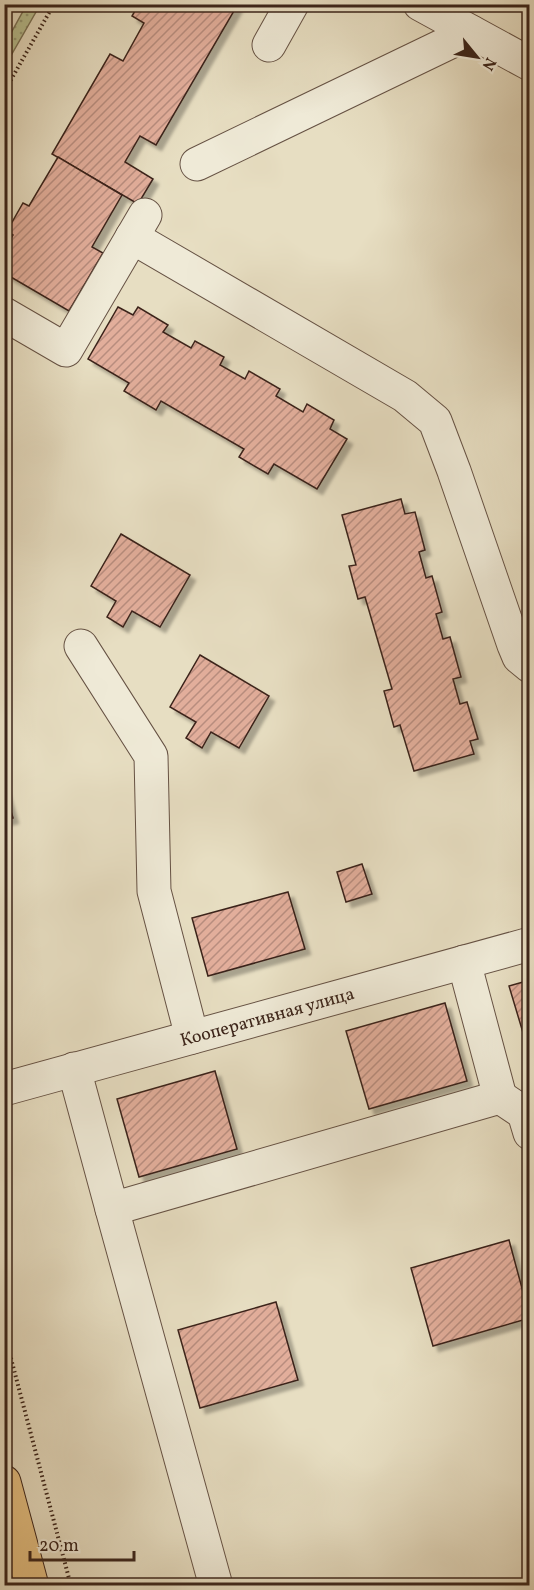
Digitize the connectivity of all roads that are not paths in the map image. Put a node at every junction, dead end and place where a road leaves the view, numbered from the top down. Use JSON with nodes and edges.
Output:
{"nodes":[{"id":1,"x":292,"y":4,"type":"edge"},
{"id":2,"x":420,"y":4,"type":"edge"},
{"id":3,"x":471,"y":32,"type":"junction"},
{"id":4,"x":268,"y":45,"type":"dead end"},
{"id":5,"x":530,"y":64,"type":"edge"},
{"id":6,"x":196,"y":164,"type":"dead end"},
{"id":7,"x":4,"y":314,"type":"edge"},
{"id":8,"x":81,"y":646,"type":"dead end"},
{"id":9,"x":530,"y":666,"type":"edge"},
{"id":10,"x":530,"y":944,"type":"edge"},
{"id":11,"x":464,"y":962,"type":"junction"},
{"id":12,"x":192,"y":1036,"type":"junction"},
{"id":13,"x":74,"y":1069,"type":"junction"},
{"id":14,"x":4,"y":1089,"type":"edge"},
{"id":15,"x":500,"y":1097,"type":"junction"},
{"id":16,"x":530,"y":1132,"type":"edge"},
{"id":17,"x":112,"y":1209,"type":"junction"},
{"id":18,"x":4,"y":1482,"type":"edge"},
{"id":19,"x":32,"y":1586,"type":"edge"},
{"id":20,"x":216,"y":1586,"type":"edge"}],
"edges":[{"from":1,"to":4,"type":"street"},
{"from":2,"to":3,"type":"street"},
{"from":3,"to":5,"type":"street"},
{"from":3,"to":6,"type":"street"},
{"from":7,"to":9,"type":"street"},
{"from":8,"to":12,"type":"street"},
{"from":10,"to":11,"type":"street","name":"Кооперативная улица"},
{"from":11,"to":12,"type":"street","name":"Кооперативная улица"},
{"from":11,"to":15,"type":"street"},
{"from":12,"to":13,"type":"street","name":"Кооперативная улица"},
{"from":13,"to":14,"type":"street","name":"Кооперативная улица"},
{"from":13,"to":17,"type":"street"},
{"from":15,"to":16,"type":"street"},
{"from":15,"to":17,"type":"street"},
{"from":17,"to":20,"type":"street"},
{"from":18,"to":19,"type":"main road"}]}
